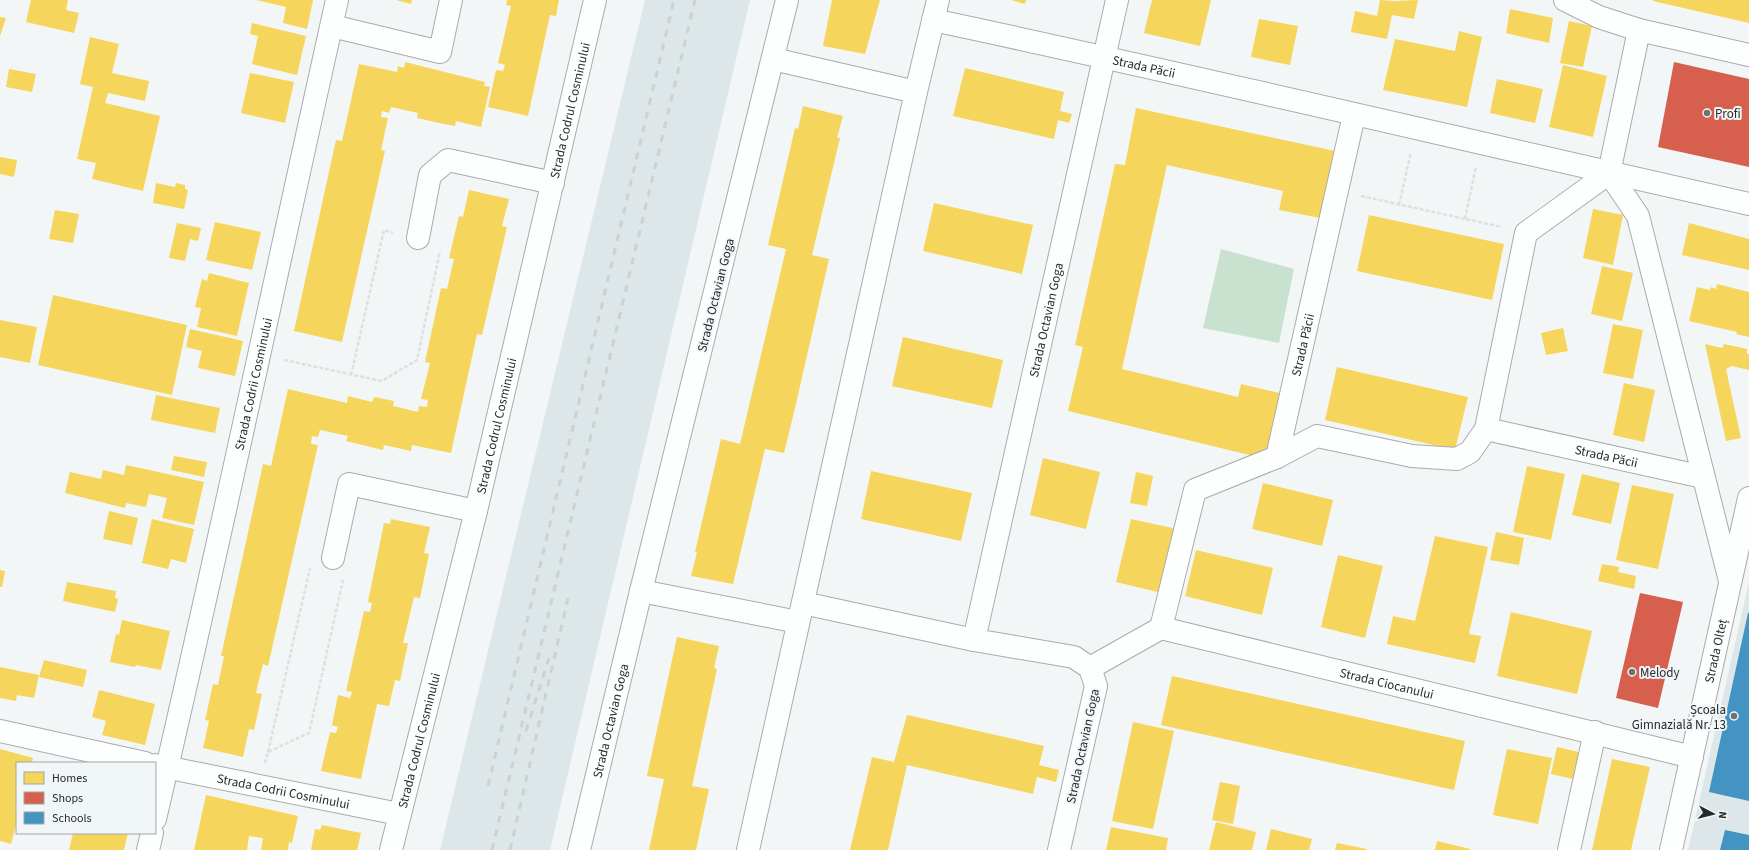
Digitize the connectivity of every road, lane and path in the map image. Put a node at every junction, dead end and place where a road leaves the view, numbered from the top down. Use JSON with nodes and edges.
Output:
{"nodes":[{"id":1,"x":338,"y":0,"type":"edge"},
{"id":2,"x":451,"y":0,"type":"edge"},
{"id":3,"x":596,"y":0,"type":"edge"},
{"id":4,"x":787,"y":0,"type":"edge"},
{"id":5,"x":1117,"y":0,"type":"edge"},
{"id":6,"x":1565,"y":0,"type":"edge"},
{"id":7,"x":1601,"y":8,"type":"edge"},
{"id":8,"x":936,"y":10,"type":"edge"},
{"id":9,"x":332,"y":26,"type":"junction"},
{"id":10,"x":1639,"y":30,"type":"junction"},
{"id":11,"x":1749,"y":55,"type":"edge"},
{"id":12,"x":1103,"y":56,"type":"junction"},
{"id":13,"x":773,"y":59,"type":"junction"},
{"id":14,"x":916,"y":92,"type":"junction"},
{"id":15,"x":1354,"y":115,"type":"junction"},
{"id":16,"x":1416,"y":129,"type":"junction"},
{"id":17,"x":1481,"y":144,"type":"junction"},
{"id":18,"x":1609,"y":173,"type":"junction"},
{"id":19,"x":553,"y":183,"type":"junction"},
{"id":20,"x":1338,"y":191,"type":"junction"},
{"id":21,"x":1749,"y":204,"type":"edge"},
{"id":22,"x":1399,"y":205,"type":"junction"},
{"id":23,"x":1465,"y":219,"type":"junction"},
{"id":24,"x":1526,"y":233,"type":"junction"},
{"id":25,"x":418,"y":238,"type":"junction"},
{"id":26,"x":260,"y":355,"type":"junction"},
{"id":27,"x":351,"y":375,"type":"junction"},
{"id":28,"x":1486,"y":429,"type":"junction"},
{"id":29,"x":1277,"y":457,"type":"junction"},
{"id":30,"x":1703,"y":477,"type":"junction"},
{"id":31,"x":1749,"y":498,"type":"edge"},
{"id":32,"x":476,"y":511,"type":"junction"},
{"id":33,"x":333,"y":558,"type":"junction"},
{"id":34,"x":1730,"y":581,"type":"junction"},
{"id":35,"x":641,"y":591,"type":"junction"},
{"id":36,"x":801,"y":613,"type":"junction"},
{"id":37,"x":1161,"y":628,"type":"junction"},
{"id":38,"x":974,"y":640,"type":"junction"},
{"id":39,"x":1090,"y":668,"type":"junction"},
{"id":40,"x":0,"y":731,"type":"edge"},
{"id":41,"x":1595,"y":732,"type":"junction"},
{"id":42,"x":268,"y":752,"type":"junction"},
{"id":43,"x":1692,"y":756,"type":"junction"},
{"id":44,"x":140,"y":762,"type":"edge"},
{"id":45,"x":161,"y":766,"type":"edge"},
{"id":46,"x":259,"y":786,"type":"junction"},
{"id":47,"x":156,"y":810,"type":"edge"},
{"id":48,"x":399,"y":814,"type":"junction"},
{"id":49,"x":152,"y":834,"type":"edge"},
{"id":50,"x":148,"y":850,"type":"edge"},
{"id":51,"x":391,"y":850,"type":"edge"},
{"id":52,"x":579,"y":850,"type":"edge"},
{"id":53,"x":748,"y":850,"type":"edge"},
{"id":54,"x":1059,"y":850,"type":"edge"},
{"id":55,"x":1569,"y":850,"type":"edge"},
{"id":56,"x":1671,"y":850,"type":"edge"}],
"edges":[{"from":1,"to":9,"type":"street","name":"Strada Codrii Cosminului"},
{"from":2,"to":9,"type":"street"},
{"from":3,"to":19,"type":"street","name":"Strada Codrul Cosminului"},
{"from":4,"to":13,"type":"street","name":"Strada Octavian Goga"},
{"from":5,"to":12,"type":"street","name":"Strada Octavian Goga"},
{"from":6,"to":7,"type":"street"},
{"from":7,"to":10,"type":"street"},
{"from":8,"to":12,"type":"street","name":"Strada Păcii"},
{"from":8,"to":14,"type":"street"},
{"from":9,"to":26,"type":"street","name":"Strada Codrii Cosminului"},
{"from":10,"to":11,"type":"street"},
{"from":10,"to":18,"type":"street"},
{"from":12,"to":15,"type":"street","name":"Strada Păcii"},
{"from":12,"to":38,"type":"street","name":"Strada Octavian Goga"},
{"from":13,"to":14,"type":"street"},
{"from":13,"to":35,"type":"street","name":"Strada Octavian Goga"},
{"from":14,"to":36,"type":"street"},
{"from":15,"to":16,"type":"street","name":"Strada Păcii"},
{"from":15,"to":20,"type":"street","name":"Strada Păcii"},
{"from":16,"to":17,"type":"street","name":"Strada Păcii"},
{"from":16,"to":22,"type":"path"},
{"from":17,"to":18,"type":"street","name":"Strada Păcii"},
{"from":17,"to":23,"type":"path"},
{"from":18,"to":21,"type":"street","name":"Strada Păcii"},
{"from":18,"to":24,"type":"street"},
{"from":18,"to":30,"type":"street"},
{"from":19,"to":25,"type":"street"},
{"from":19,"to":32,"type":"street","name":"Strada Codrul Cosminului"},
{"from":20,"to":22,"type":"path"},
{"from":20,"to":29,"type":"street","name":"Strada Păcii"},
{"from":22,"to":23,"type":"path"},
{"from":23,"to":24,"type":"path"},
{"from":24,"to":28,"type":"street"},
{"from":25,"to":27,"type":"path"},
{"from":25,"to":27,"type":"path"},
{"from":26,"to":27,"type":"path"},
{"from":26,"to":45,"type":"street","name":"Strada Codrii Cosminului"},
{"from":28,"to":29,"type":"street"},
{"from":28,"to":30,"type":"street","name":"Strada Păcii"},
{"from":29,"to":37,"type":"street"},
{"from":30,"to":34,"type":"street"},
{"from":31,"to":34,"type":"street","name":"Strada Olteț"},
{"from":32,"to":33,"type":"street"},
{"from":32,"to":48,"type":"street","name":"Strada Codrul Cosminului"},
{"from":33,"to":42,"type":"path"},
{"from":33,"to":42,"type":"path"},
{"from":34,"to":43,"type":"street","name":"Strada Olteț"},
{"from":35,"to":36,"type":"street"},
{"from":35,"to":52,"type":"street","name":"Strada Octavian Goga"},
{"from":36,"to":38,"type":"street"},
{"from":36,"to":53,"type":"street"},
{"from":37,"to":39,"type":"street"},
{"from":37,"to":41,"type":"street","name":"Strada Ciocanului"},
{"from":38,"to":39,"type":"street"},
{"from":39,"to":54,"type":"street","name":"Strada Octavian Goga"},
{"from":40,"to":44,"type":"street"},
{"from":41,"to":43,"type":"street","name":"Strada Ciocanului"},
{"from":41,"to":55,"type":"street"},
{"from":42,"to":46,"type":"path"},
{"from":43,"to":56,"type":"street","name":"Strada Olteț"},
{"from":45,"to":46,"type":"street","name":"Strada Codrii Cosminului"},
{"from":45,"to":47,"type":"street","name":"Strada Codrii Cosminului"},
{"from":46,"to":48,"type":"street","name":"Strada Codrii Cosminului"},
{"from":48,"to":51,"type":"street","name":"Strada Codrul Cosminului"},
{"from":49,"to":50,"type":"street"}]}
